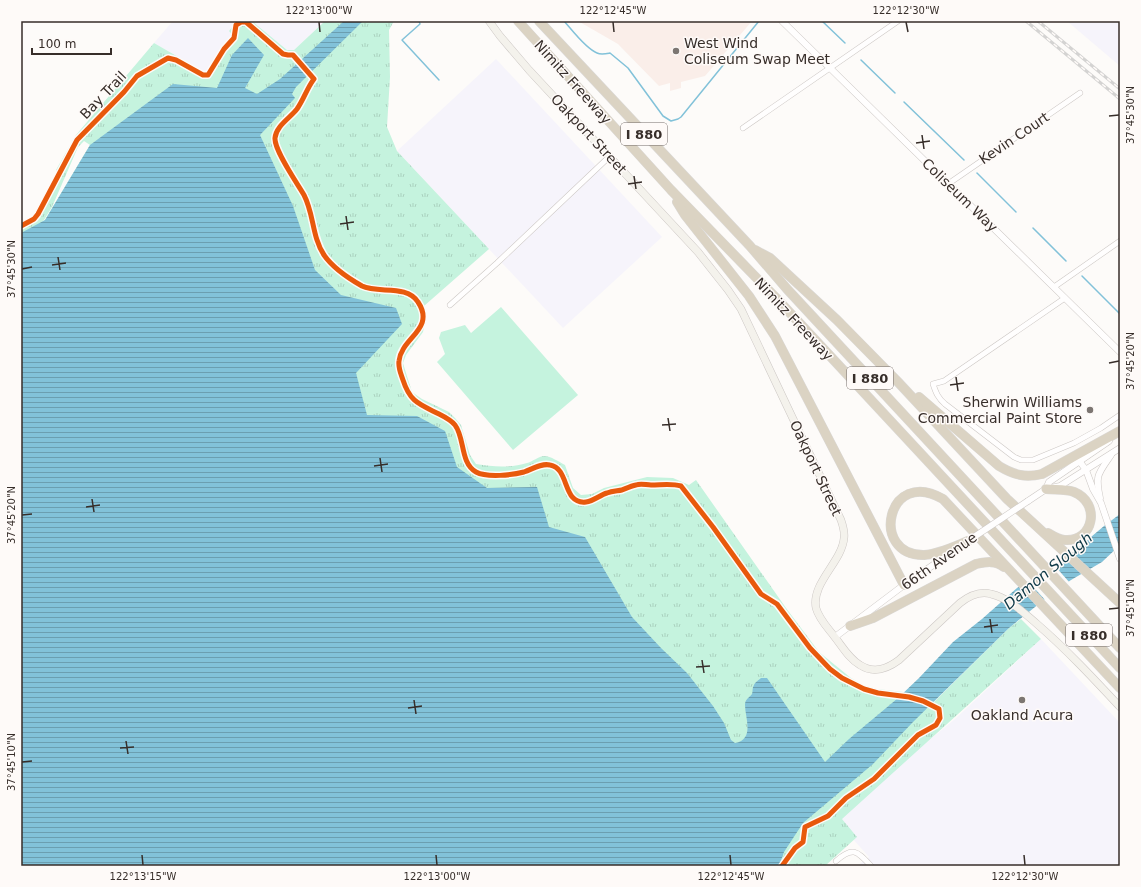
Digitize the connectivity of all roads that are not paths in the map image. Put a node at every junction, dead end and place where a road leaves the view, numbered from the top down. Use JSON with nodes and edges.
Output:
{"nodes":[{"id":1,"x":489,"y":21,"type":"edge"},
{"id":2,"x":518,"y":21,"type":"edge"},
{"id":3,"x":539,"y":21,"type":"edge"},
{"id":4,"x":782,"y":21,"type":"edge"},
{"id":5,"x":898,"y":21,"type":"edge"},
{"id":6,"x":830,"y":68,"type":"junction"},
{"id":7,"x":1080,"y":93,"type":"dead end"},
{"id":8,"x":743,"y":128,"type":"dead end"},
{"id":9,"x":610,"y":156,"type":"junction"},
{"id":10,"x":948,"y":184,"type":"junction"},
{"id":11,"x":671,"y":190,"type":"junction"},
{"id":12,"x":1120,"y":241,"type":"edge"},
{"id":13,"x":750,"y":246,"type":"junction"},
{"id":14,"x":1054,"y":287,"type":"junction"},
{"id":15,"x":1065,"y":298,"type":"junction"},
{"id":16,"x":450,"y":305,"type":"dead end"},
{"id":17,"x":1120,"y":352,"type":"edge"},
{"id":18,"x":898,"y":382,"type":"junction"},
{"id":19,"x":1120,"y":415,"type":"edge"},
{"id":20,"x":1120,"y":432,"type":"edge"},
{"id":21,"x":1120,"y":448,"type":"edge"},
{"id":22,"x":1113,"y":453,"type":"junction"},
{"id":23,"x":1080,"y":462,"type":"junction"},
{"id":24,"x":1086,"y":470,"type":"junction"},
{"id":25,"x":1046,"y":489,"type":"junction"},
{"id":26,"x":1101,"y":503,"type":"junction"},
{"id":27,"x":1030,"y":521,"type":"junction"},
{"id":28,"x":968,"y":541,"type":"junction"},
{"id":29,"x":1120,"y":558,"type":"edge"},
{"id":30,"x":1017,"y":578,"type":"junction"},
{"id":31,"x":904,"y":585,"type":"junction"},
{"id":32,"x":1120,"y":603,"type":"edge"},
{"id":33,"x":850,"y":626,"type":"junction"},
{"id":34,"x":835,"y":637,"type":"junction"},
{"id":35,"x":1120,"y":648,"type":"edge"},
{"id":36,"x":1120,"y":668,"type":"edge"},
{"id":37,"x":1120,"y":688,"type":"edge"},
{"id":38,"x":1120,"y":707,"type":"edge"},
{"id":39,"x":836,"y":861,"type":"dead end"},
{"id":40,"x":871,"y":866,"type":"edge"}],
"edges":[{"from":1,"to":9,"type":"main road","name":"Oakport Street"},
{"from":2,"to":11,"type":"highway","name":"Nimitz Freeway","number":"I 880"},
{"from":3,"to":13,"type":"highway","name":"Nimitz Freeway","number":"I 880"},
{"from":4,"to":6,"type":"street","name":"Coliseum Way"},
{"from":5,"to":6,"type":"street"},
{"from":6,"to":8,"type":"street"},
{"from":6,"to":10,"type":"street","name":"Coliseum Way"},
{"from":7,"to":10,"type":"street","name":"Kevin Court"},
{"from":9,"to":16,"type":"street"},
{"from":9,"to":34,"type":"main road","name":"Oakport Street"},
{"from":10,"to":14,"type":"street","name":"Coliseum Way"},
{"from":11,"to":31,"type":"highway"},
{"from":11,"to":36,"type":"highway","name":"Nimitz Freeway","number":"I 880"},
{"from":12,"to":14,"type":"street"},
{"from":13,"to":18,"type":"highway"},
{"from":13,"to":35,"type":"highway","name":"Nimitz Freeway","number":"I 880"},
{"from":14,"to":15,"type":"street","name":"Coliseum Way"},
{"from":15,"to":17,"type":"street","name":"Coliseum Way"},
{"from":15,"to":19,"type":"street"},
{"from":18,"to":20,"type":"highway"},
{"from":18,"to":27,"type":"highway"},
{"from":20,"to":23,"type":"street","name":"66th Avenue"},
{"from":21,"to":22,"type":"street","name":"66th Avenue"},
{"from":22,"to":24,"type":"street","name":"66th Avenue"},
{"from":22,"to":26,"type":"street"},
{"from":23,"to":24,"type":"street"},
{"from":23,"to":25,"type":"street","name":"66th Avenue"},
{"from":24,"to":25,"type":"street","name":"66th Avenue"},
{"from":24,"to":26,"type":"street"},
{"from":25,"to":27,"type":"highway"},
{"from":25,"to":28,"type":"street","name":"66th Avenue","bridge":true},
{"from":26,"to":29,"type":"street"},
{"from":27,"to":32,"type":"highway"},
{"from":28,"to":30,"type":"highway"},
{"from":28,"to":31,"type":"street","name":"66th Avenue"},
{"from":30,"to":33,"type":"highway"},
{"from":30,"to":37,"type":"highway"},
{"from":31,"to":33,"type":"street","name":"66th Avenue"},
{"from":33,"to":34,"type":"street","name":"66th Avenue"},
{"from":34,"to":38,"type":"main road","name":"Oakport Street"},
{"from":39,"to":40,"type":"street"}]}
